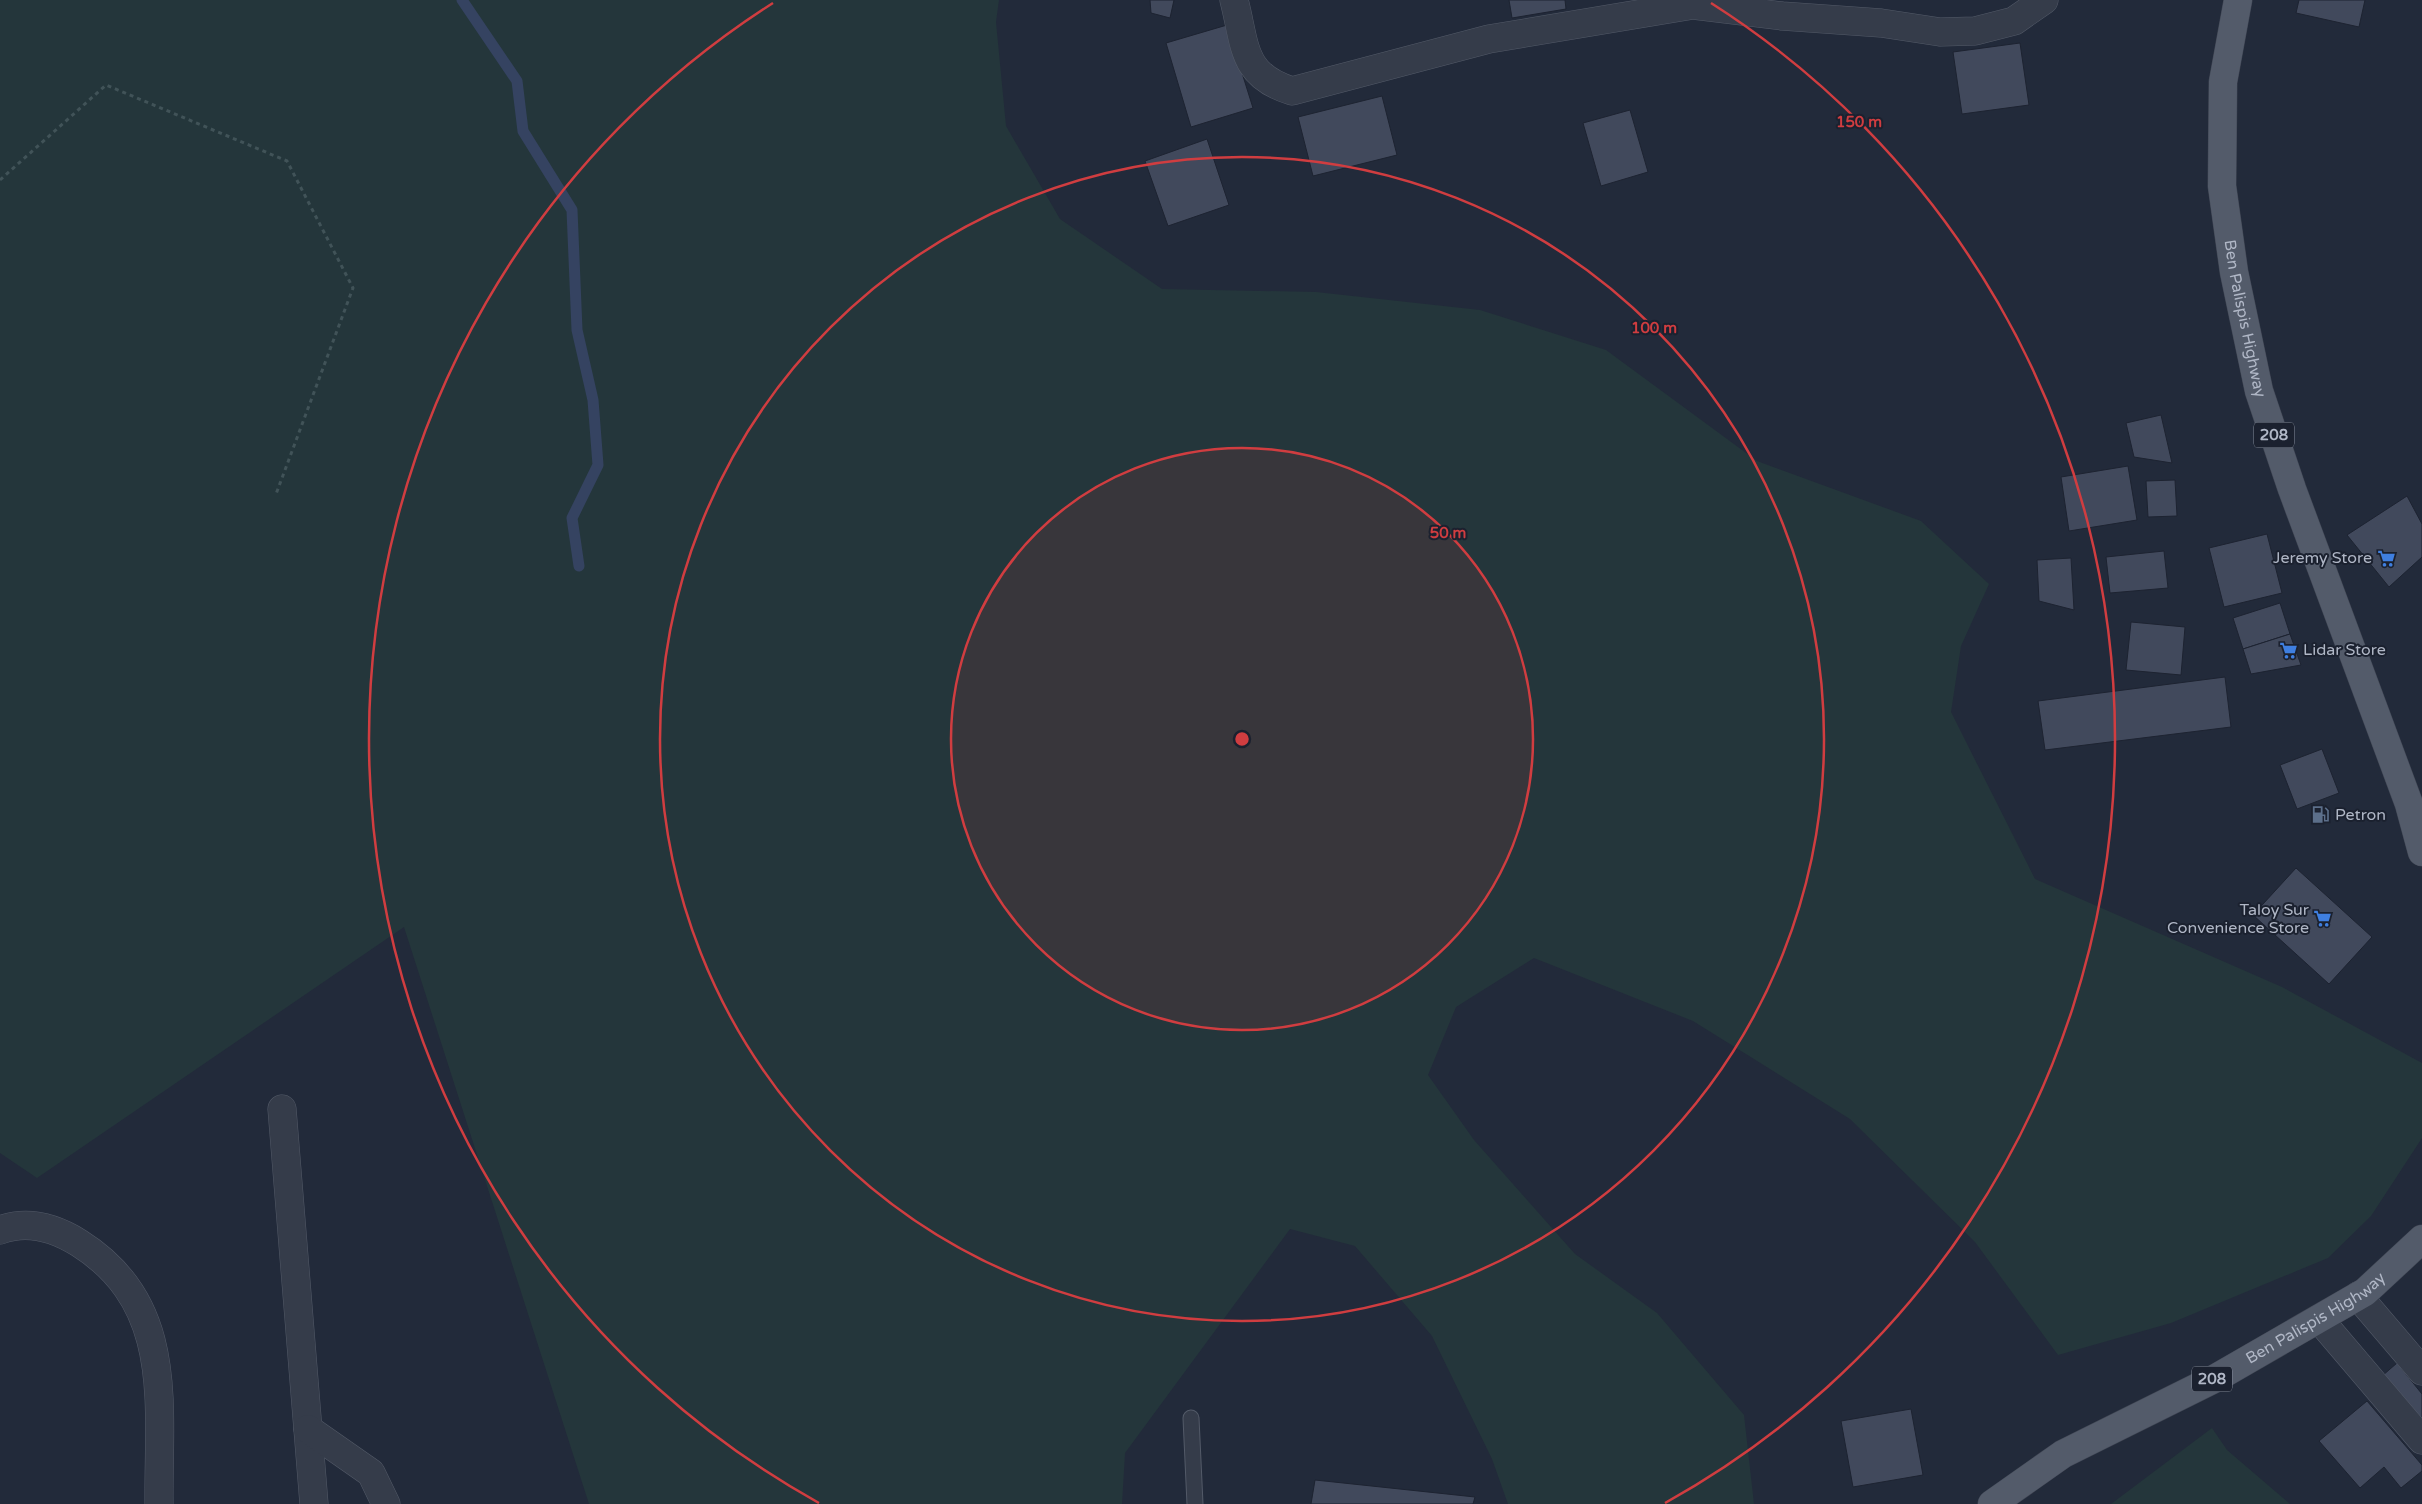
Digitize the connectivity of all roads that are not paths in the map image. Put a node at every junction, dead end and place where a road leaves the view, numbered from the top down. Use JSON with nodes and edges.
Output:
{"nodes":[{"id":1,"x":1234,"y":0,"type":"edge"},
{"id":2,"x":2044,"y":0,"type":"edge"},
{"id":3,"x":2238,"y":0,"type":"edge"},
{"id":4,"x":1884,"y":11,"type":"edge"},
{"id":5,"x":2422,"y":852,"type":"edge"},
{"id":6,"x":282,"y":1109,"type":"dead end"},
{"id":7,"x":0,"y":1230,"type":"edge"},
{"id":8,"x":2422,"y":1239,"type":"edge"},
{"id":9,"x":2358,"y":1296,"type":"junction"},
{"id":10,"x":2319,"y":1319,"type":"junction"},
{"id":11,"x":2422,"y":1371,"type":"edge"},
{"id":12,"x":1191,"y":1418,"type":"dead end"},
{"id":13,"x":308,"y":1429,"type":"junction"},
{"id":14,"x":2422,"y":1440,"type":"edge"},
{"id":15,"x":160,"y":1504,"type":"edge"},
{"id":16,"x":314,"y":1504,"type":"edge"},
{"id":17,"x":386,"y":1504,"type":"edge"},
{"id":18,"x":1195,"y":1504,"type":"edge"},
{"id":19,"x":1992,"y":1504,"type":"edge"}],
"edges":[{"from":1,"to":4,"type":"street"},
{"from":2,"to":4,"type":"street"},
{"from":3,"to":5,"type":"main road","name":"Ben Palispis Highway","number":"208"},
{"from":6,"to":13,"type":"street"},
{"from":7,"to":15,"type":"street"},
{"from":8,"to":9,"type":"main road","name":"Ben Palispis Highway","number":"208"},
{"from":9,"to":10,"type":"main road","name":"Ben Palispis Highway","number":"208"},
{"from":9,"to":11,"type":"street"},
{"from":10,"to":14,"type":"street"},
{"from":10,"to":19,"type":"main road","name":"Ben Palispis Highway","number":"208"},
{"from":12,"to":18,"type":"lane"},
{"from":13,"to":16,"type":"street"},
{"from":13,"to":17,"type":"street"}]}
